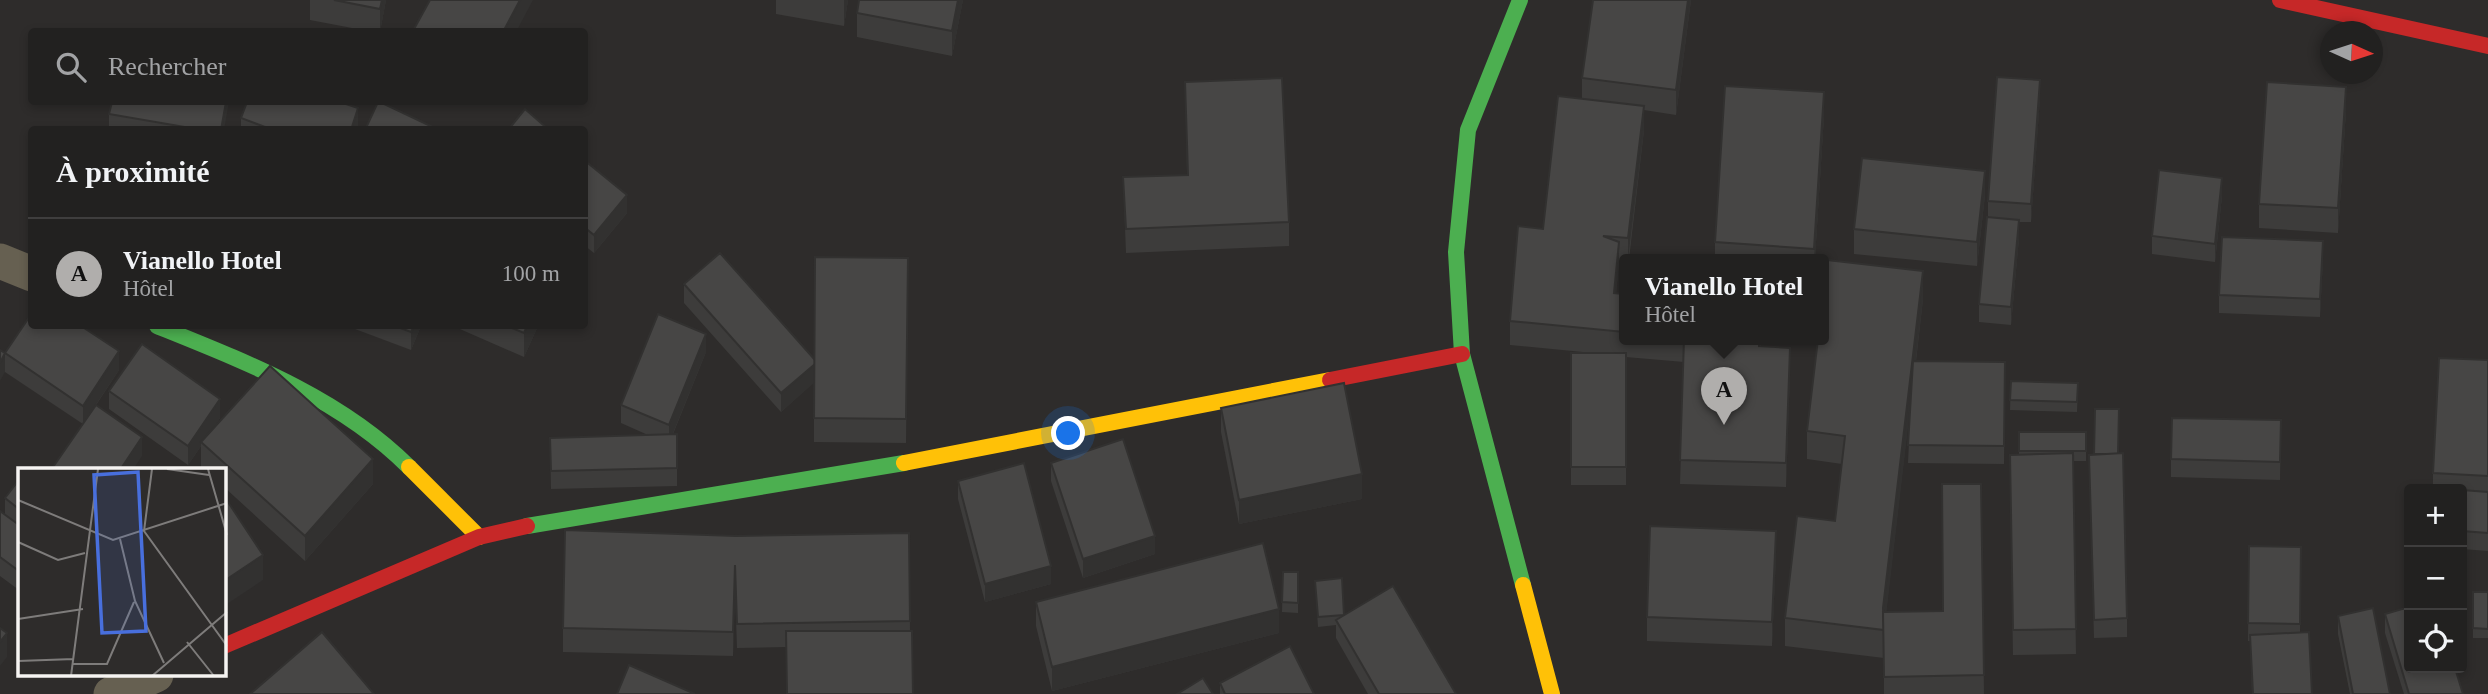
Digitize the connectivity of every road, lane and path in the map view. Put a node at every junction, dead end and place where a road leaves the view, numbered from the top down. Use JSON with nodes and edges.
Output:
{"nodes":[{"id":1,"x":1520,"y":0,"type":"edge"},
{"id":2,"x":2280,"y":0,"type":"edge"},
{"id":3,"x":2488,"y":46,"type":"edge"},
{"id":4,"x":0,"y":261,"type":"edge"},
{"id":5,"x":28,"y":272,"type":"edge"},
{"id":6,"x":164,"y":329,"type":"edge"},
{"id":7,"x":1462,"y":354,"type":"junction"},
{"id":8,"x":480,"y":537,"type":"junction"},
{"id":9,"x":226,"y":645,"type":"edge"},
{"id":10,"x":154,"y":676,"type":"edge"},
{"id":11,"x":111,"y":694,"type":"edge"},
{"id":12,"x":1552,"y":694,"type":"edge"}],
"edges":[{"from":1,"to":7,"type":"street"},
{"from":2,"to":3,"type":"street"},
{"from":4,"to":5,"type":"street"},
{"from":6,"to":8,"type":"street"},
{"from":7,"to":8,"type":"street"},
{"from":7,"to":12,"type":"street"},
{"from":8,"to":9,"type":"street"},
{"from":10,"to":11,"type":"street"}]}
